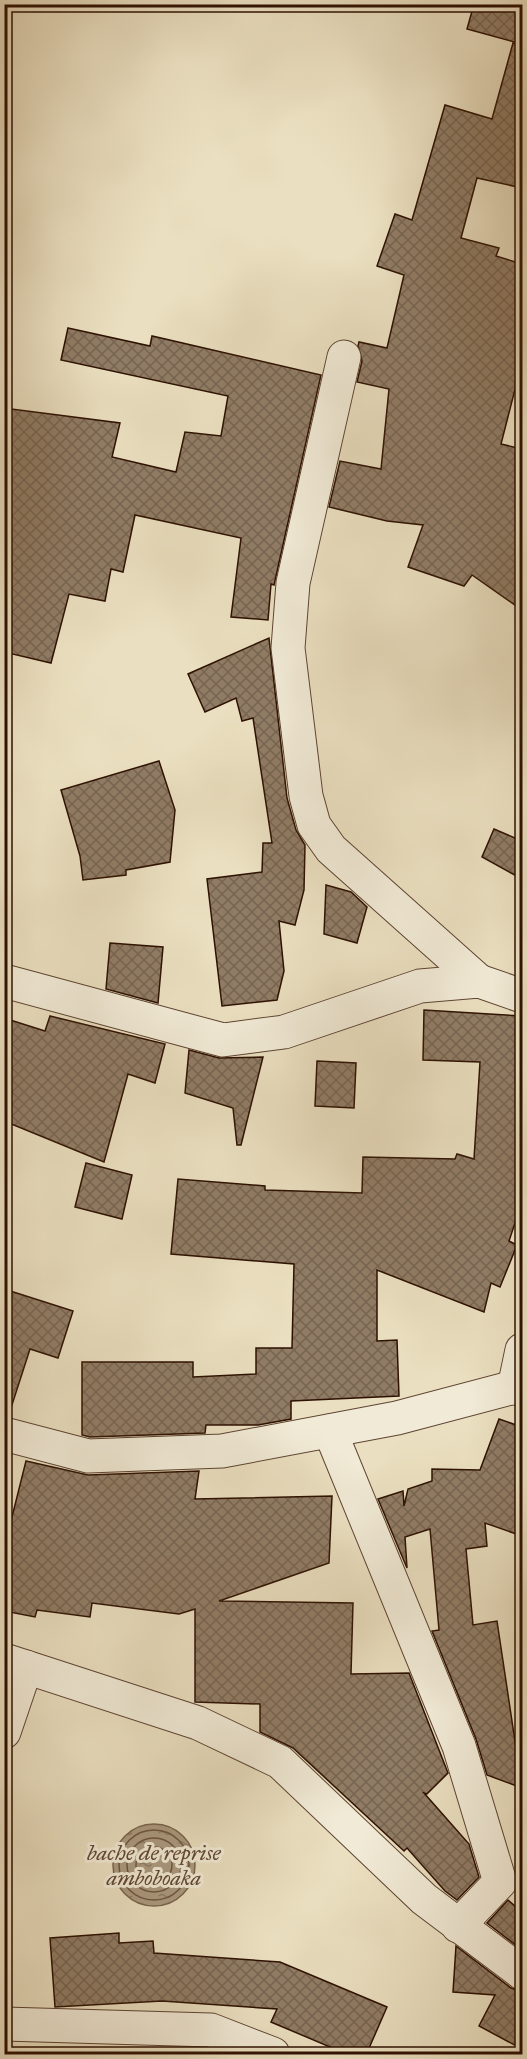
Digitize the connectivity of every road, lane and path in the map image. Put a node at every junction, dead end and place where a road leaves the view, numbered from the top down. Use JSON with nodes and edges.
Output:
{"nodes":[{"id":1,"x":344,"y":357,"type":"dead end"},
{"id":2,"x":4,"y":981,"type":"edge"},
{"id":3,"x":479,"y":981,"type":"junction"},
{"id":4,"x":522,"y":996,"type":"edge"},
{"id":5,"x":522,"y":1350,"type":"edge"},
{"id":6,"x":518,"y":1387,"type":"edge"},
{"id":7,"x":330,"y":1431,"type":"junction"},
{"id":8,"x":4,"y":1434,"type":"edge"},
{"id":9,"x":15,"y":1664,"type":"edge"},
{"id":10,"x":4,"y":1732,"type":"edge"},
{"id":11,"x":458,"y":1926,"type":"junction"},
{"id":12,"x":522,"y":1973,"type":"edge"},
{"id":13,"x":4,"y":2024,"type":"edge"},
{"id":14,"x":273,"y":2055,"type":"edge"}],
"edges":[{"from":1,"to":3,"type":"street"},
{"from":2,"to":3,"type":"street"},
{"from":3,"to":4,"type":"street"},
{"from":5,"to":6,"type":"street"},
{"from":6,"to":7,"type":"street"},
{"from":7,"to":8,"type":"street"},
{"from":7,"to":11,"type":"street"},
{"from":9,"to":10,"type":"street"},
{"from":9,"to":11,"type":"street"},
{"from":11,"to":12,"type":"street"},
{"from":13,"to":14,"type":"street"}]}
